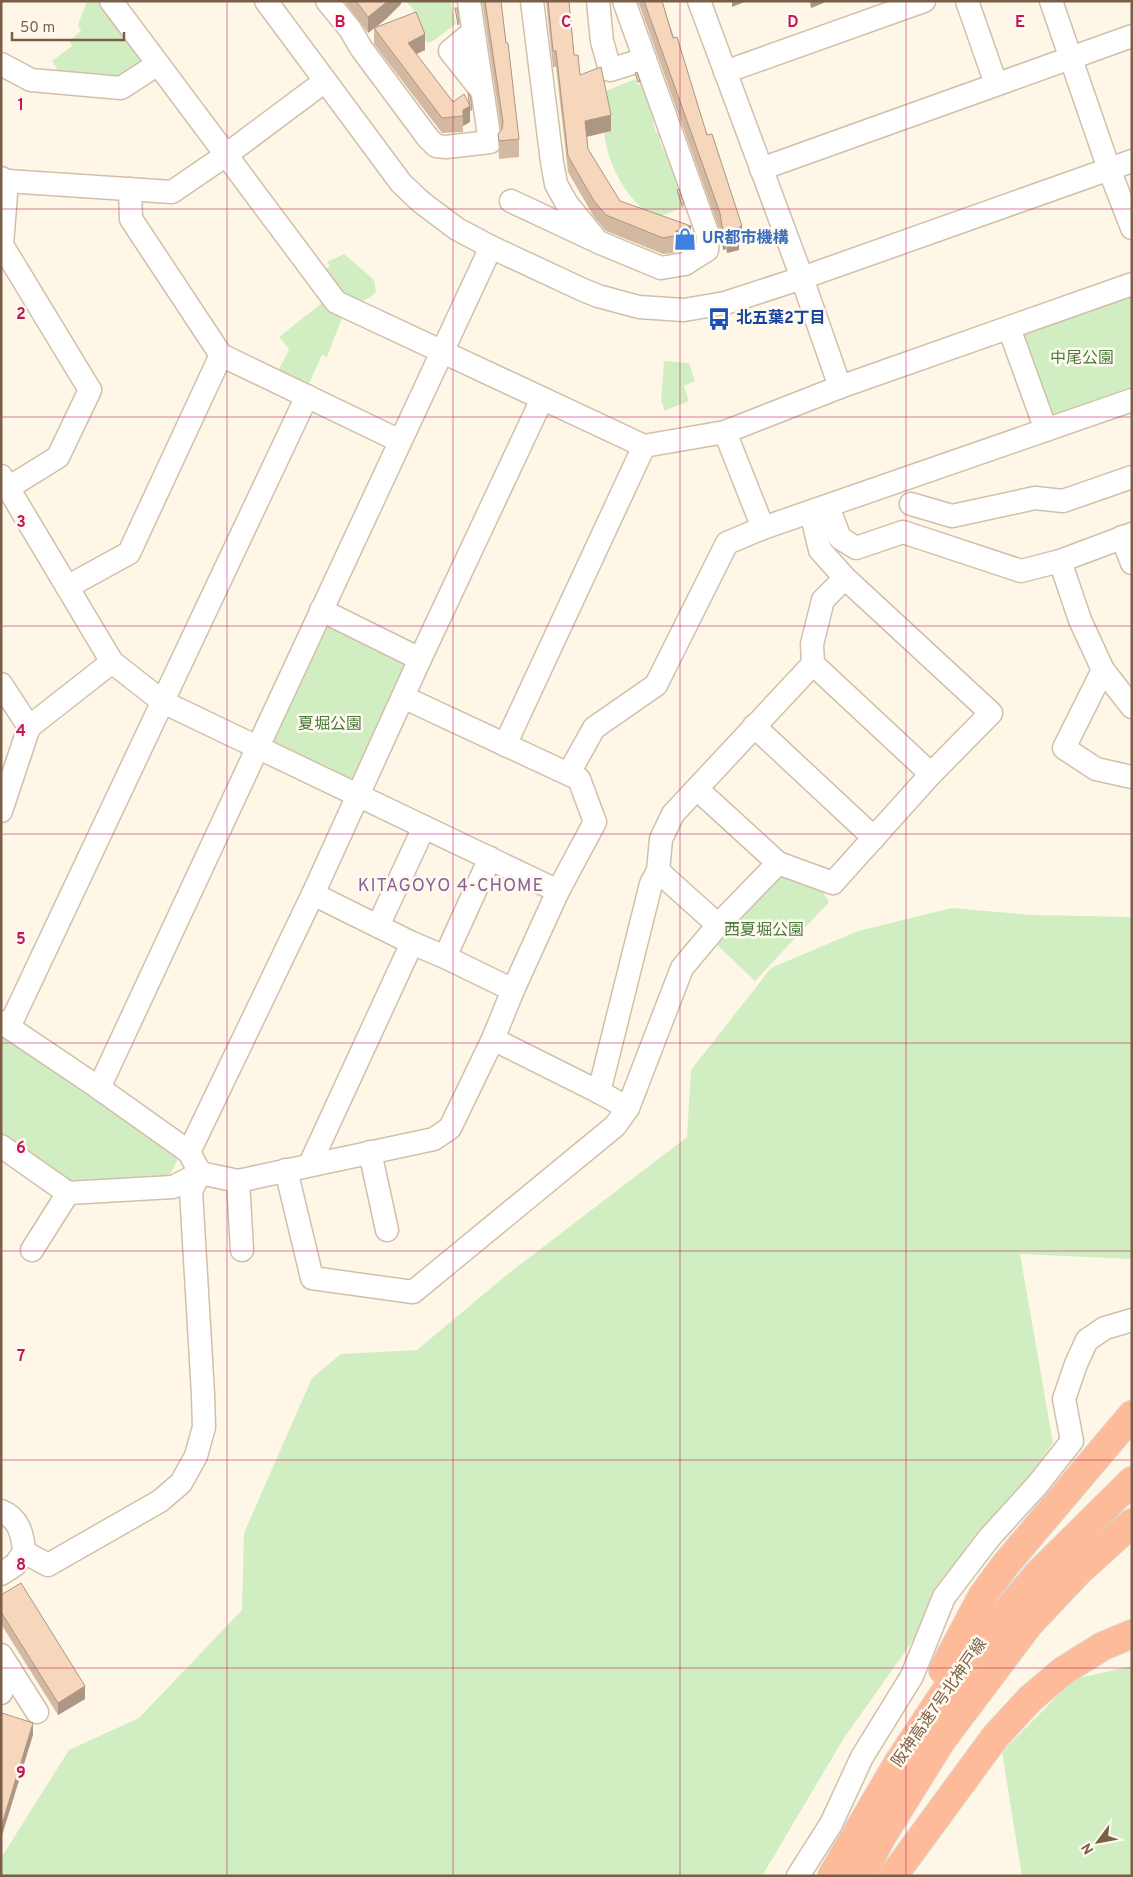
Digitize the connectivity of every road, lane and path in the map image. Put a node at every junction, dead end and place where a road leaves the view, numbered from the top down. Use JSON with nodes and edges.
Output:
{"nodes":[{"id":1,"x":111,"y":1,"type":"edge"},
{"id":2,"x":266,"y":1,"type":"edge"},
{"id":3,"x":327,"y":1,"type":"edge"},
{"id":4,"x":469,"y":1,"type":"edge"},
{"id":5,"x":532,"y":1,"type":"edge"},
{"id":6,"x":598,"y":1,"type":"edge"},
{"id":7,"x":624,"y":1,"type":"edge"},
{"id":8,"x":699,"y":1,"type":"edge"},
{"id":9,"x":924,"y":1,"type":"edge"},
{"id":10,"x":967,"y":1,"type":"edge"},
{"id":11,"x":1051,"y":1,"type":"edge"},
{"id":12,"x":1132,"y":36,"type":"edge"},
{"id":13,"x":1071,"y":57,"type":"junction"},
{"id":14,"x":645,"y":59,"type":"junction"},
{"id":15,"x":1,"y":64,"type":"edge"},
{"id":16,"x":158,"y":64,"type":"junction"},
{"id":17,"x":724,"y":72,"type":"junction"},
{"id":18,"x":325,"y":80,"type":"junction"},
{"id":19,"x":996,"y":84,"type":"junction"},
{"id":20,"x":226,"y":155,"type":"junction"},
{"id":21,"x":1132,"y":161,"type":"edge"},
{"id":22,"x":761,"y":169,"type":"junction"},
{"id":23,"x":1109,"y":169,"type":"junction"},
{"id":24,"x":4,"y":180,"type":"edge"},
{"id":25,"x":130,"y":189,"type":"junction"},
{"id":26,"x":511,"y":201,"type":"dead end"},
{"id":27,"x":1132,"y":228,"type":"edge"},
{"id":28,"x":598,"y":242,"type":"junction"},
{"id":29,"x":491,"y":247,"type":"junction"},
{"id":30,"x":802,"y":278,"type":"junction"},
{"id":31,"x":1132,"y":284,"type":"edge"},
{"id":32,"x":1009,"y":328,"type":"junction"},
{"id":33,"x":443,"y":350,"type":"junction"},
{"id":34,"x":221,"y":355,"type":"junction"},
{"id":35,"x":840,"y":387,"type":"junction"},
{"id":36,"x":307,"y":396,"type":"junction"},
{"id":37,"x":542,"y":399,"type":"junction"},
{"id":38,"x":1132,"y":400,"type":"edge"},
{"id":39,"x":1046,"y":430,"type":"junction"},
{"id":40,"x":725,"y":432,"type":"junction"},
{"id":41,"x":400,"y":441,"type":"junction"},
{"id":42,"x":644,"y":446,"type":"junction"},
{"id":43,"x":1132,"y":477,"type":"edge"},
{"id":44,"x":5,"y":482,"type":"edge"},
{"id":45,"x":911,"y":504,"type":"dead end"},
{"id":46,"x":820,"y":509,"type":"junction"},
{"id":47,"x":763,"y":528,"type":"junction"},
{"id":48,"x":1127,"y":536,"type":"edge"},
{"id":49,"x":1060,"y":561,"type":"junction"},
{"id":50,"x":1132,"y":563,"type":"edge"},
{"id":51,"x":845,"y":578,"type":"junction"},
{"id":52,"x":67,"y":587,"type":"junction"},
{"id":53,"x":321,"y":610,"type":"junction"},
{"id":54,"x":420,"y":659,"type":"junction"},
{"id":55,"x":112,"y":662,"type":"junction"},
{"id":56,"x":812,"y":664,"type":"junction"},
{"id":57,"x":1103,"y":670,"type":"junction"},
{"id":58,"x":4,"y":693,"type":"edge"},
{"id":59,"x":403,"y":697,"type":"junction"},
{"id":60,"x":162,"y":702,"type":"junction"},
{"id":61,"x":1132,"y":707,"type":"edge"},
{"id":62,"x":754,"y":726,"type":"junction"},
{"id":63,"x":29,"y":727,"type":"junction"},
{"id":64,"x":504,"y":745,"type":"junction"},
{"id":65,"x":257,"y":748,"type":"junction"},
{"id":66,"x":569,"y":773,"type":"junction"},
{"id":67,"x":932,"y":774,"type":"junction"},
{"id":68,"x":1132,"y":777,"type":"edge"},
{"id":69,"x":697,"y":789,"type":"junction"},
{"id":70,"x":357,"y":795,"type":"junction"},
{"id":71,"x":3,"y":802,"type":"edge"},
{"id":72,"x":424,"y":827,"type":"junction"},
{"id":73,"x":874,"y":838,"type":"junction"},
{"id":74,"x":490,"y":858,"type":"junction"},
{"id":75,"x":778,"y":863,"type":"junction"},
{"id":76,"x":658,"y":871,"type":"junction"},
{"id":77,"x":558,"y":891,"type":"junction"},
{"id":78,"x":313,"y":894,"type":"junction"},
{"id":79,"x":718,"y":925,"type":"junction"},
{"id":80,"x":378,"y":926,"type":"junction"},
{"id":81,"x":412,"y":943,"type":"junction"},
{"id":82,"x":445,"y":957,"type":"junction"},
{"id":83,"x":512,"y":990,"type":"junction"},
{"id":84,"x":5,"y":1025,"type":"edge"},
{"id":85,"x":493,"y":1039,"type":"junction"},
{"id":86,"x":99,"y":1088,"type":"junction"},
{"id":87,"x":600,"y":1092,"type":"junction"},
{"id":88,"x":628,"y":1108,"type":"junction"},
{"id":89,"x":1,"y":1146,"type":"edge"},
{"id":90,"x":189,"y":1152,"type":"junction"},
{"id":91,"x":370,"y":1152,"type":"junction"},
{"id":92,"x":310,"y":1164,"type":"junction"},
{"id":93,"x":286,"y":1170,"type":"junction"},
{"id":94,"x":200,"y":1173,"type":"junction"},
{"id":95,"x":238,"y":1181,"type":"junction"},
{"id":96,"x":68,"y":1193,"type":"junction"},
{"id":97,"x":386,"y":1230,"type":"dead end"},
{"id":98,"x":32,"y":1250,"type":"dead end"},
{"id":99,"x":242,"y":1250,"type":"dead end"},
{"id":100,"x":1132,"y":1320,"type":"edge"},
{"id":101,"x":1132,"y":1415,"type":"edge"},
{"id":102,"x":1132,"y":1481,"type":"edge"},
{"id":103,"x":1,"y":1511,"type":"edge"},
{"id":104,"x":1132,"y":1523,"type":"edge"},
{"id":105,"x":24,"y":1552,"type":"junction"},
{"id":106,"x":1,"y":1574,"type":"edge"},
{"id":107,"x":1132,"y":1634,"type":"edge"},
{"id":108,"x":6,"y":1662,"type":"edge"},
{"id":109,"x":1,"y":1693,"type":"edge"},
{"id":110,"x":37,"y":1712,"type":"dead end"},
{"id":111,"x":898,"y":1763,"type":"junction"},
{"id":112,"x":798,"y":1876,"type":"edge"},
{"id":113,"x":832,"y":1876,"type":"edge"},
{"id":114,"x":861,"y":1876,"type":"edge"},
{"id":115,"x":893,"y":1876,"type":"edge"}],
"edges":[{"from":1,"to":16,"type":"street"},
{"from":2,"to":18,"type":"street"},
{"from":3,"to":4,"type":"street"},
{"from":5,"to":28,"type":"street"},
{"from":6,"to":14,"type":"street"},
{"from":7,"to":14,"type":"street"},
{"from":8,"to":17,"type":"street"},
{"from":9,"to":17,"type":"street"},
{"from":10,"to":19,"type":"street"},
{"from":11,"to":13,"type":"street"},
{"from":12,"to":13,"type":"street"},
{"from":13,"to":19,"type":"street"},
{"from":13,"to":23,"type":"street"},
{"from":14,"to":28,"type":"street"},
{"from":15,"to":16,"type":"street"},
{"from":16,"to":20,"type":"street"},
{"from":17,"to":22,"type":"street"},
{"from":18,"to":20,"type":"street"},
{"from":18,"to":29,"type":"street"},
{"from":19,"to":22,"type":"street"},
{"from":20,"to":25,"type":"street"},
{"from":20,"to":33,"type":"street"},
{"from":21,"to":23,"type":"street"},
{"from":22,"to":30,"type":"street"},
{"from":23,"to":27,"type":"street"},
{"from":23,"to":30,"type":"street"},
{"from":24,"to":25,"type":"street"},
{"from":24,"to":44,"type":"street"},
{"from":25,"to":34,"type":"street"},
{"from":26,"to":28,"type":"street"},
{"from":29,"to":30,"type":"street"},
{"from":29,"to":33,"type":"street"},
{"from":30,"to":35,"type":"street"},
{"from":31,"to":32,"type":"street"},
{"from":32,"to":35,"type":"street"},
{"from":32,"to":39,"type":"street"},
{"from":33,"to":37,"type":"street"},
{"from":33,"to":41,"type":"street"},
{"from":34,"to":36,"type":"street"},
{"from":34,"to":52,"type":"street"},
{"from":35,"to":40,"type":"street"},
{"from":36,"to":41,"type":"street"},
{"from":36,"to":60,"type":"street"},
{"from":37,"to":42,"type":"street"},
{"from":37,"to":54,"type":"street"},
{"from":38,"to":39,"type":"street"},
{"from":39,"to":46,"type":"street"},
{"from":40,"to":42,"type":"street"},
{"from":40,"to":47,"type":"street"},
{"from":41,"to":53,"type":"street"},
{"from":42,"to":64,"type":"street"},
{"from":43,"to":45,"type":"street"},
{"from":44,"to":52,"type":"street"},
{"from":46,"to":47,"type":"street"},
{"from":46,"to":49,"type":"street"},
{"from":46,"to":51,"type":"street"},
{"from":47,"to":66,"type":"street"},
{"from":48,"to":49,"type":"street"},
{"from":48,"to":50,"type":"street"},
{"from":49,"to":57,"type":"street"},
{"from":51,"to":56,"type":"street"},
{"from":51,"to":67,"type":"street"},
{"from":52,"to":55,"type":"street"},
{"from":53,"to":54,"type":"street"},
{"from":53,"to":65,"type":"street"},
{"from":54,"to":59,"type":"street"},
{"from":55,"to":60,"type":"street"},
{"from":55,"to":63,"type":"street"},
{"from":56,"to":62,"type":"street"},
{"from":56,"to":67,"type":"street"},
{"from":57,"to":61,"type":"street"},
{"from":57,"to":68,"type":"street"},
{"from":58,"to":63,"type":"street"},
{"from":59,"to":64,"type":"street"},
{"from":59,"to":70,"type":"street"},
{"from":60,"to":65,"type":"street"},
{"from":60,"to":84,"type":"street"},
{"from":62,"to":69,"type":"street"},
{"from":62,"to":73,"type":"street"},
{"from":63,"to":71,"type":"street"},
{"from":64,"to":66,"type":"street"},
{"from":65,"to":70,"type":"street"},
{"from":65,"to":86,"type":"street"},
{"from":66,"to":77,"type":"street"},
{"from":67,"to":73,"type":"street"},
{"from":69,"to":75,"type":"street"},
{"from":69,"to":76,"type":"street"},
{"from":70,"to":72,"type":"street"},
{"from":70,"to":78,"type":"street"},
{"from":72,"to":74,"type":"street"},
{"from":72,"to":80,"type":"street"},
{"from":73,"to":75,"type":"street"},
{"from":74,"to":77,"type":"street"},
{"from":74,"to":82,"type":"street"},
{"from":75,"to":79,"type":"street"},
{"from":76,"to":79,"type":"street"},
{"from":76,"to":87,"type":"street"},
{"from":77,"to":83,"type":"street"},
{"from":78,"to":80,"type":"street"},
{"from":78,"to":90,"type":"street"},
{"from":79,"to":88,"type":"street"},
{"from":80,"to":81,"type":"street"},
{"from":81,"to":82,"type":"street"},
{"from":81,"to":92,"type":"street"},
{"from":82,"to":83,"type":"street"},
{"from":83,"to":85,"type":"street"},
{"from":84,"to":86,"type":"street"},
{"from":85,"to":87,"type":"street"},
{"from":85,"to":91,"type":"street"},
{"from":86,"to":90,"type":"street"},
{"from":87,"to":88,"type":"street"},
{"from":88,"to":93,"type":"street"},
{"from":89,"to":96,"type":"street"},
{"from":90,"to":94,"type":"street"},
{"from":91,"to":92,"type":"street"},
{"from":91,"to":97,"type":"street"},
{"from":92,"to":93,"type":"street"},
{"from":93,"to":95,"type":"street"},
{"from":94,"to":95,"type":"street"},
{"from":94,"to":96,"type":"street"},
{"from":94,"to":105,"type":"street"},
{"from":95,"to":99,"type":"street"},
{"from":96,"to":98,"type":"street"},
{"from":100,"to":112,"type":"street"},
{"from":101,"to":111,"type":"highway"},
{"from":102,"to":111,"type":"highway","name":"阪神高速7号北神戸線"},
{"from":103,"to":105,"type":"street"},
{"from":104,"to":114,"type":"highway","name":"阪神高速7号北神戸線"},
{"from":105,"to":106,"type":"street"},
{"from":107,"to":115,"type":"highway"},
{"from":108,"to":109,"type":"street"},
{"from":108,"to":110,"type":"street"},
{"from":111,"to":113,"type":"highway","name":"阪神高速7号北神戸線"}]}
